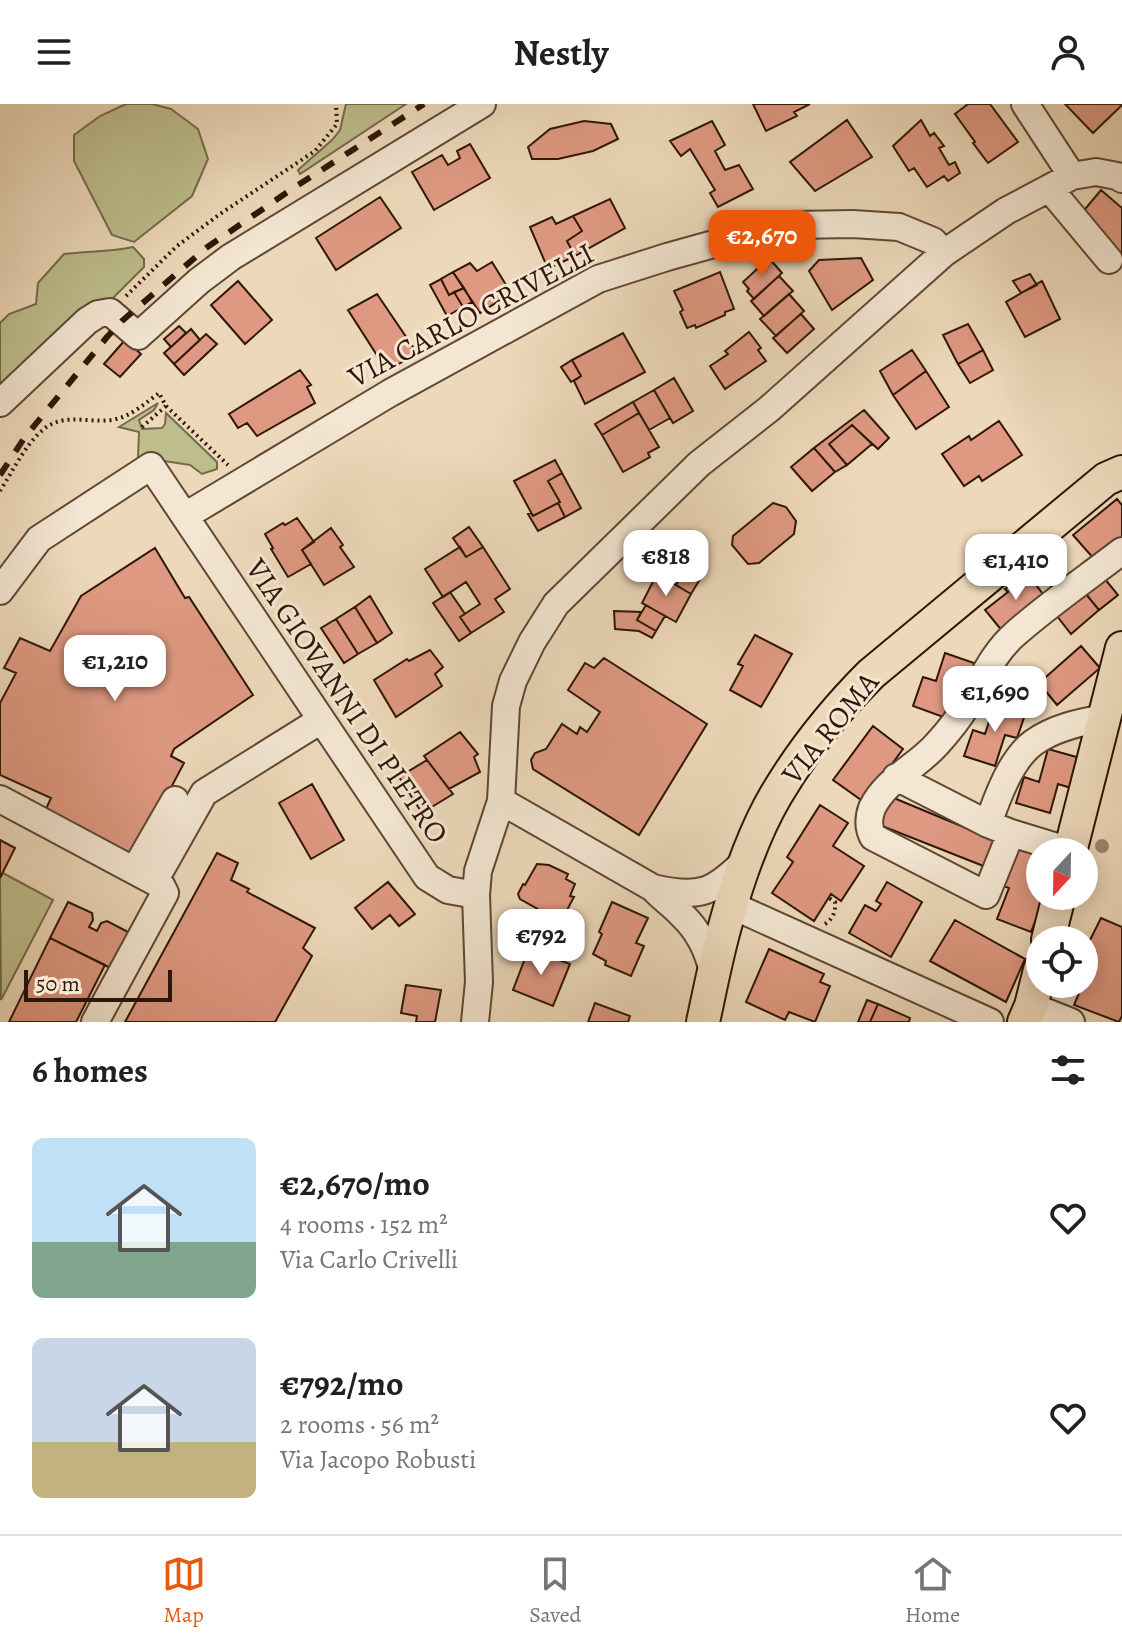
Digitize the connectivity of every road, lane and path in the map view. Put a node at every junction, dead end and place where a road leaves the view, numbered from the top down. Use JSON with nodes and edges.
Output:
{"nodes":[{"id":1,"x":336,"y":104,"type":"edge"},
{"id":2,"x":482,"y":104,"type":"edge"},
{"id":3,"x":1025,"y":104,"type":"edge"},
{"id":4,"x":1120,"y":176,"type":"edge"},
{"id":5,"x":1060,"y":182,"type":"junction"},
{"id":6,"x":944,"y":253,"type":"junction"},
{"id":7,"x":1109,"y":260,"type":"dead end"},
{"id":8,"x":116,"y":316,"type":"junction"},
{"id":9,"x":0,"y":403,"type":"edge"},
{"id":10,"x":166,"y":406,"type":"junction"},
{"id":11,"x":142,"y":427,"type":"dead end"},
{"id":12,"x":233,"y":470,"type":"dead end"},
{"id":13,"x":1118,"y":473,"type":"edge"},
{"id":14,"x":0,"y":491,"type":"edge"},
{"id":15,"x":185,"y":516,"type":"junction"},
{"id":16,"x":1122,"y":551,"type":"edge"},
{"id":17,"x":0,"y":591,"type":"edge"},
{"id":18,"x":1122,"y":648,"type":"edge"},
{"id":19,"x":1104,"y":718,"type":"junction"},
{"id":20,"x":321,"y":720,"type":"junction"},
{"id":21,"x":896,"y":777,"type":"junction"},
{"id":22,"x":0,"y":799,"type":"edge"},
{"id":23,"x":175,"y":800,"type":"dead end"},
{"id":24,"x":501,"y":801,"type":"junction"},
{"id":25,"x":1000,"y":828,"type":"junction"},
{"id":26,"x":1029,"y":838,"type":"edge"},
{"id":27,"x":1074,"y":838,"type":"edge"},
{"id":28,"x":747,"y":859,"type":"junction"},
{"id":29,"x":653,"y":888,"type":"junction"},
{"id":30,"x":476,"y":895,"type":"junction"},
{"id":31,"x":829,"y":898,"type":"dead end"},
{"id":32,"x":731,"y":905,"type":"junction"},
{"id":33,"x":828,"y":922,"type":"dead end"},
{"id":34,"x":713,"y":972,"type":"junction"},
{"id":35,"x":1028,"y":1014,"type":"edge"},
{"id":36,"x":95,"y":1022,"type":"edge"},
{"id":37,"x":475,"y":1022,"type":"edge"},
{"id":38,"x":703,"y":1022,"type":"edge"},
{"id":39,"x":990,"y":1022,"type":"edge"},
{"id":40,"x":1071,"y":1022,"type":"edge"}],
"edges":[{"from":1,"to":8,"type":"path"},
{"from":2,"to":8,"type":"street"},
{"from":3,"to":5,"type":"street"},
{"from":4,"to":5,"type":"street"},
{"from":5,"to":6,"type":"street"},
{"from":5,"to":7,"type":"street"},
{"from":6,"to":15,"type":"street","name":"VIA CARLO CRIVELLI"},
{"from":6,"to":24,"type":"street"},
{"from":8,"to":9,"type":"street"},
{"from":10,"to":11,"type":"path"},
{"from":10,"to":12,"type":"path"},
{"from":10,"to":14,"type":"path"},
{"from":13,"to":28,"type":"main road","name":"VIA ROMA"},
{"from":15,"to":17,"type":"street","name":"VIA GIOVANNI DI PIETRO"},
{"from":15,"to":20,"type":"street","name":"VIA GIOVANNI DI PIETRO"},
{"from":16,"to":21,"type":"street"},
{"from":18,"to":19,"type":"main road"},
{"from":19,"to":25,"type":"street"},
{"from":19,"to":27,"type":"main road"},
{"from":20,"to":23,"type":"street"},
{"from":20,"to":30,"type":"street","name":"VIA GIOVANNI DI PIETRO"},
{"from":21,"to":25,"type":"street"},
{"from":21,"to":25,"type":"street"},
{"from":22,"to":36,"type":"street"},
{"from":24,"to":29,"type":"street"},
{"from":24,"to":30,"type":"street"},
{"from":25,"to":26,"type":"street"},
{"from":28,"to":29,"type":"street"},
{"from":28,"to":32,"type":"main road","name":"VIA ROMA"},
{"from":29,"to":34,"type":"street"},
{"from":30,"to":37,"type":"street"},
{"from":31,"to":33,"type":"path"},
{"from":32,"to":34,"type":"main road","name":"VIA ROMA"},
{"from":32,"to":39,"type":"street"},
{"from":34,"to":38,"type":"main road","name":"VIA ROMA"},
{"from":35,"to":40,"type":"street"}]}
